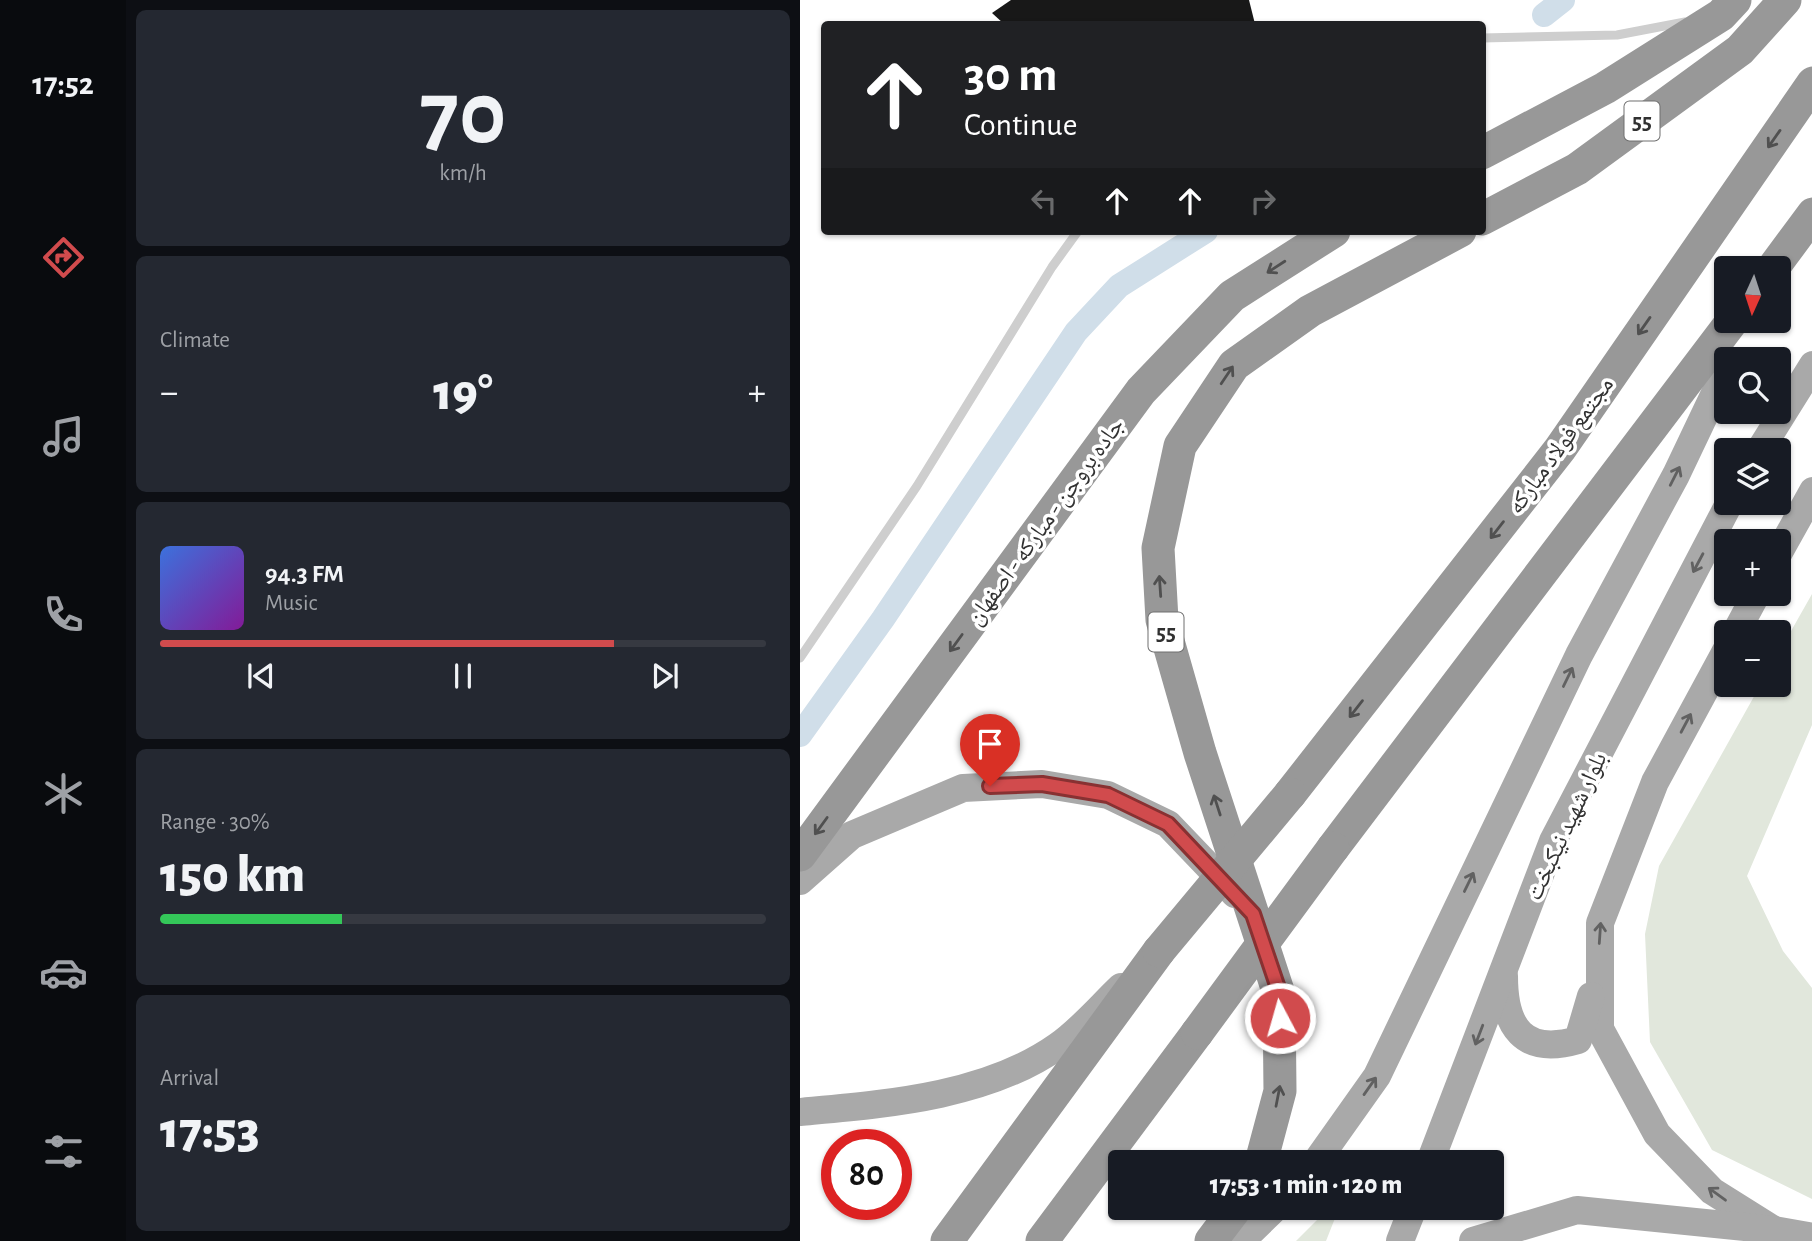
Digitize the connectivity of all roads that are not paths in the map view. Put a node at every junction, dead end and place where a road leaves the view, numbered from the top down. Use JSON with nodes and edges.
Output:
{"nodes":[{"id":1,"x":1785,"y":0,"type":"edge"},
{"id":2,"x":1728,"y":8,"type":"edge"},
{"id":3,"x":1486,"y":38,"type":"edge"},
{"id":4,"x":1812,"y":83,"type":"edge"},
{"id":5,"x":1486,"y":151,"type":"edge"},
{"id":6,"x":1812,"y":214,"type":"edge"},
{"id":7,"x":1486,"y":217,"type":"edge"},
{"id":8,"x":1075,"y":235,"type":"edge"},
{"id":9,"x":1328,"y":235,"type":"edge"},
{"id":10,"x":1452,"y":235,"type":"edge"},
{"id":11,"x":1782,"y":256,"type":"edge"},
{"id":12,"x":1723,"y":333,"type":"edge"},
{"id":13,"x":1812,"y":365,"type":"edge"},
{"id":14,"x":1714,"y":395,"type":"edge"},
{"id":15,"x":1767,"y":438,"type":"edge"},
{"id":16,"x":1812,"y":491,"type":"edge"},
{"id":17,"x":1723,"y":515,"type":"edge"},
{"id":18,"x":1791,"y":530,"type":"edge"},
{"id":19,"x":800,"y":658,"type":"edge"},
{"id":20,"x":1714,"y":673,"type":"edge"},
{"id":21,"x":800,"y":855,"type":"edge"},
{"id":22,"x":800,"y":881,"type":"edge"},
{"id":23,"x":1253,"y":914,"type":"junction"},
{"id":24,"x":1159,"y":951,"type":"junction"},
{"id":25,"x":1598,"y":968,"type":"junction"},
{"id":26,"x":1504,"y":970,"type":"junction"},
{"id":27,"x":800,"y":1112,"type":"edge"},
{"id":28,"x":1264,"y":1150,"type":"edge"},
{"id":29,"x":1325,"y":1150,"type":"edge"},
{"id":30,"x":1435,"y":1150,"type":"edge"},
{"id":31,"x":1227,"y":1220,"type":"edge"},
{"id":32,"x":1262,"y":1220,"type":"edge"},
{"id":33,"x":1408,"y":1220,"type":"edge"},
{"id":34,"x":1775,"y":1230,"type":"junction"},
{"id":35,"x":1812,"y":1237,"type":"edge"},
{"id":36,"x":947,"y":1241,"type":"edge"},
{"id":37,"x":1042,"y":1241,"type":"edge"},
{"id":38,"x":1211,"y":1241,"type":"edge"},
{"id":39,"x":1240,"y":1241,"type":"edge"},
{"id":40,"x":1400,"y":1241,"type":"edge"},
{"id":41,"x":1473,"y":1241,"type":"edge"}],
"edges":[{"from":1,"to":7,"type":"highway","number":"55"},
{"from":2,"to":3,"type":"lane"},
{"from":2,"to":5,"type":"highway","number":"55"},
{"from":4,"to":24,"type":"highway","name":"مجتمع فولاد مبارکه","one_way":true,"bridge":true},
{"from":6,"to":11,"type":"highway"},
{"from":8,"to":19,"type":"lane"},
{"from":9,"to":21,"type":"highway","name":"جاده بروجن - مبارکه - اصفهان","one_way":true},
{"from":23,"to":10,"type":"highway","number":"55","one_way":true},
{"from":12,"to":37,"type":"highway","bridge":true},
{"from":13,"to":15,"type":"main road"},
{"from":29,"to":14,"type":"main road","one_way":true},
{"from":16,"to":18,"type":"main road"},
{"from":17,"to":26,"type":"main road","name":"بلوار شهید نیکبخت","one_way":true},
{"from":25,"to":20,"type":"main road","one_way":true},
{"from":22,"to":23,"type":"main road"},
{"from":28,"to":23,"type":"highway","number":"55","one_way":true},
{"from":24,"to":27,"type":"main road"},
{"from":24,"to":36,"type":"highway","name":"مجتمع فولاد مبارکه"},
{"from":25,"to":26,"type":"main road"},
{"from":34,"to":25,"type":"main road","one_way":true},
{"from":26,"to":30,"type":"main road","name":"بلوار شهید نیکبخت","one_way":true},
{"from":31,"to":38,"type":"highway"},
{"from":32,"to":39,"type":"main road"},
{"from":33,"to":40,"type":"main road"},
{"from":34,"to":35,"type":"main road"},
{"from":34,"to":41,"type":"main road"}]}
